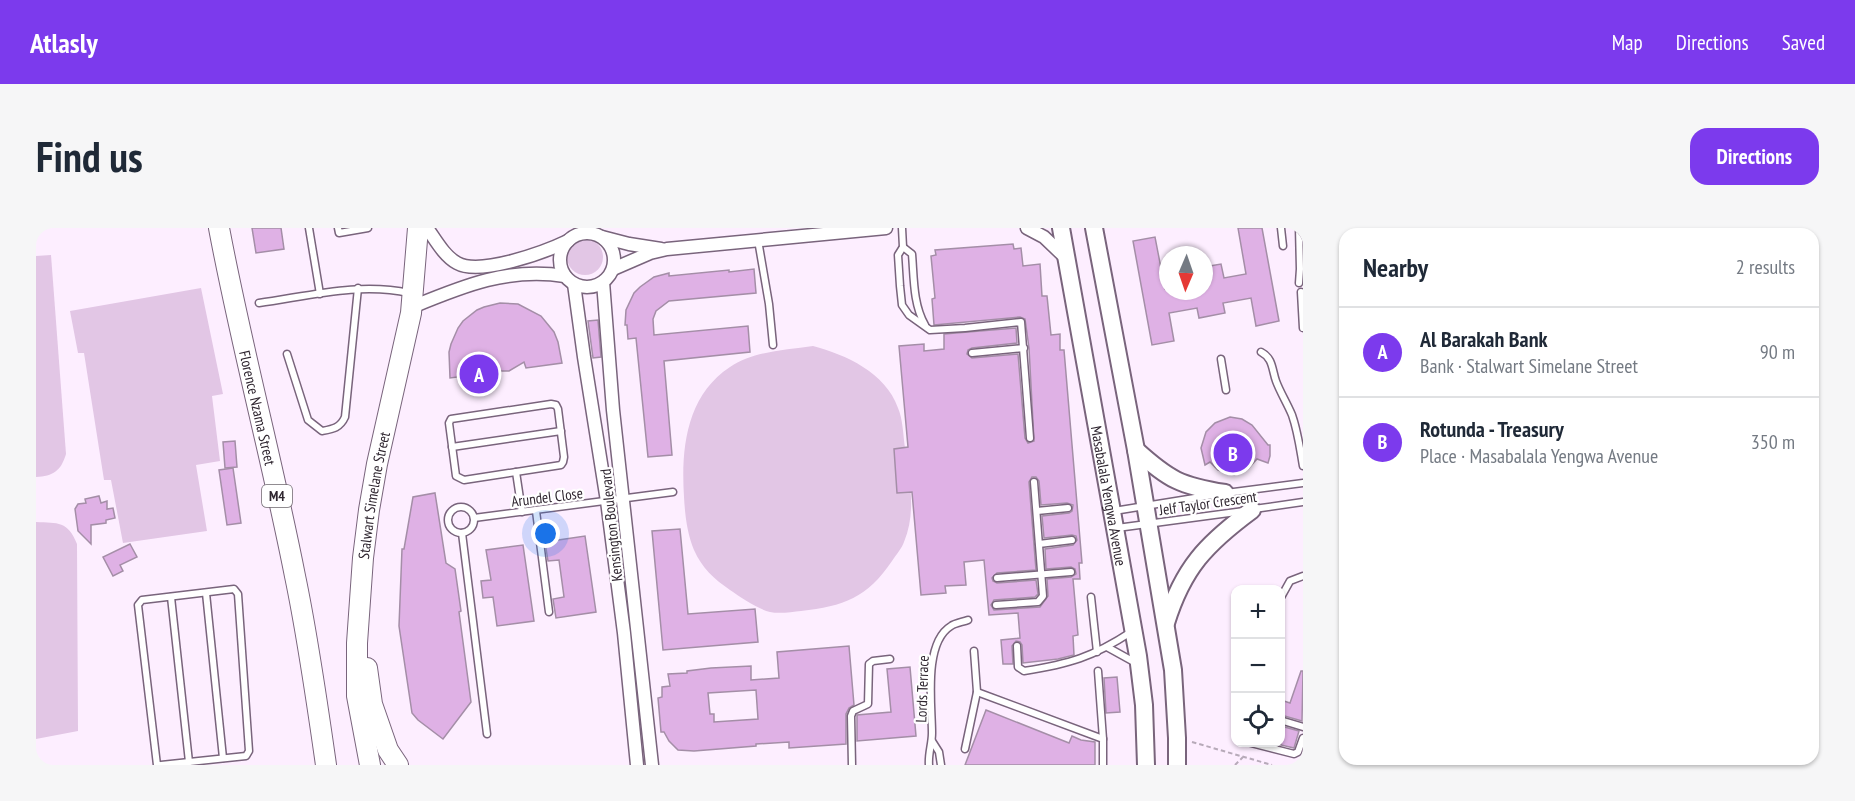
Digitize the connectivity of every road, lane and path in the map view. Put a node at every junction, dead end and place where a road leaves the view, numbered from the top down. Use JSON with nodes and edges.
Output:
{"nodes":[{"id":1,"x":219,"y":228,"type":"edge"},
{"id":2,"x":309,"y":228,"type":"edge"},
{"id":3,"x":338,"y":228,"type":"edge"},
{"id":4,"x":368,"y":228,"type":"edge"},
{"id":5,"x":418,"y":228,"type":"edge"},
{"id":6,"x":427,"y":228,"type":"edge"},
{"id":7,"x":886,"y":228,"type":"edge"},
{"id":8,"x":902,"y":228,"type":"edge"},
{"id":9,"x":1027,"y":228,"type":"edge"},
{"id":10,"x":1061,"y":228,"type":"edge"},
{"id":11,"x":1094,"y":228,"type":"edge"},
{"id":12,"x":1281,"y":228,"type":"edge"},
{"id":13,"x":1299,"y":228,"type":"edge"},
{"id":14,"x":587,"y":231,"type":"edge"},
{"id":15,"x":601,"y":237,"type":"junction"},
{"id":16,"x":758,"y":240,"type":"junction"},
{"id":17,"x":568,"y":241,"type":"junction"},
{"id":18,"x":1283,"y":246,"type":"dead end"},
{"id":19,"x":903,"y":247,"type":"junction"},
{"id":20,"x":667,"y":249,"type":"junction"},
{"id":21,"x":1067,"y":259,"type":"junction"},
{"id":22,"x":613,"y":269,"type":"junction"},
{"id":23,"x":569,"y":280,"type":"junction"},
{"id":24,"x":603,"y":282,"type":"junction"},
{"id":25,"x":1299,"y":283,"type":"dead end"},
{"id":26,"x":358,"y":288,"type":"junction"},
{"id":27,"x":1301,"y":292,"type":"dead end"},
{"id":28,"x":320,"y":294,"type":"junction"},
{"id":29,"x":412,"y":300,"type":"junction"},
{"id":30,"x":260,"y":303,"type":"dead end"},
{"id":31,"x":927,"y":328,"type":"junction"},
{"id":32,"x":1303,"y":328,"type":"edge"},
{"id":33,"x":773,"y":345,"type":"dead end"},
{"id":34,"x":1024,"y":348,"type":"junction"},
{"id":35,"x":972,"y":352,"type":"dead end"},
{"id":36,"x":1262,"y":352,"type":"dead end"},
{"id":37,"x":287,"y":354,"type":"dead end"},
{"id":38,"x":1221,"y":359,"type":"dead end"},
{"id":39,"x":1226,"y":390,"type":"dead end"},
{"id":40,"x":561,"y":431,"type":"junction"},
{"id":41,"x":1030,"y":438,"type":"dead end"},
{"id":42,"x":452,"y":447,"type":"junction"},
{"id":43,"x":1136,"y":450,"type":"junction"},
{"id":44,"x":1303,"y":466,"type":"edge"},
{"id":45,"x":516,"y":471,"type":"junction"},
{"id":46,"x":1034,"y":482,"type":"dead end"},
{"id":47,"x":1303,"y":483,"type":"edge"},
{"id":48,"x":673,"y":492,"type":"dead end"},
{"id":49,"x":1225,"y":493,"type":"junction"},
{"id":50,"x":624,"y":498,"type":"junction"},
{"id":51,"x":607,"y":501,"type":"junction"},
{"id":52,"x":1303,"y":502,"type":"edge"},
{"id":53,"x":1145,"y":506,"type":"junction"},
{"id":54,"x":1068,"y":508,"type":"dead end"},
{"id":55,"x":1252,"y":510,"type":"junction"},
{"id":56,"x":536,"y":511,"type":"junction"},
{"id":57,"x":1037,"y":511,"type":"junction"},
{"id":58,"x":1113,"y":511,"type":"junction"},
{"id":59,"x":522,"y":512,"type":"junction"},
{"id":60,"x":474,"y":518,"type":"junction"},
{"id":61,"x":1147,"y":524,"type":"junction"},
{"id":62,"x":1116,"y":528,"type":"junction"},
{"id":63,"x":462,"y":533,"type":"junction"},
{"id":64,"x":1072,"y":540,"type":"dead end"},
{"id":65,"x":1039,"y":544,"type":"junction"},
{"id":66,"x":1071,"y":572,"type":"dead end"},
{"id":67,"x":1041,"y":574,"type":"junction"},
{"id":68,"x":1303,"y":576,"type":"edge"},
{"id":69,"x":997,"y":578,"type":"dead end"},
{"id":70,"x":1285,"y":591,"type":"edge"},
{"id":71,"x":206,"y":593,"type":"junction"},
{"id":72,"x":171,"y":597,"type":"junction"},
{"id":73,"x":1091,"y":597,"type":"dead end"},
{"id":74,"x":996,"y":605,"type":"dead end"},
{"id":75,"x":549,"y":612,"type":"dead end"},
{"id":76,"x":968,"y":621,"type":"dead end"},
{"id":77,"x":1165,"y":628,"type":"junction"},
{"id":78,"x":1134,"y":630,"type":"junction"},
{"id":79,"x":357,"y":643,"type":"junction"},
{"id":80,"x":1017,"y":646,"type":"dead end"},
{"id":81,"x":1107,"y":647,"type":"junction"},
{"id":82,"x":974,"y":651,"type":"dead end"},
{"id":83,"x":1097,"y":652,"type":"junction"},
{"id":84,"x":890,"y":659,"type":"dead end"},
{"id":85,"x":1139,"y":665,"type":"junction"},
{"id":86,"x":1098,"y":671,"type":"dead end"},
{"id":87,"x":977,"y":692,"type":"junction"},
{"id":88,"x":1285,"y":721,"type":"edge"},
{"id":89,"x":321,"y":726,"type":"junction"},
{"id":90,"x":1303,"y":727,"type":"edge"},
{"id":91,"x":487,"y":734,"type":"dead end"},
{"id":92,"x":1177,"y":738,"type":"junction"},
{"id":93,"x":1303,"y":738,"type":"edge"},
{"id":94,"x":1103,"y":739,"type":"junction"},
{"id":95,"x":932,"y":741,"type":"junction"},
{"id":96,"x":1267,"y":747,"type":"edge"},
{"id":97,"x":965,"y":749,"type":"dead end"},
{"id":98,"x":1243,"y":757,"type":"junction"},
{"id":99,"x":223,"y":758,"type":"junction"},
{"id":100,"x":189,"y":762,"type":"junction"},
{"id":101,"x":159,"y":765,"type":"edge"},
{"id":102,"x":314,"y":765,"type":"edge"},
{"id":103,"x":326,"y":765,"type":"edge"},
{"id":104,"x":370,"y":765,"type":"edge"},
{"id":105,"x":398,"y":765,"type":"edge"},
{"id":106,"x":638,"y":765,"type":"edge"},
{"id":107,"x":652,"y":765,"type":"edge"},
{"id":108,"x":852,"y":765,"type":"edge"},
{"id":109,"x":929,"y":765,"type":"edge"},
{"id":110,"x":941,"y":765,"type":"edge"},
{"id":111,"x":1103,"y":765,"type":"edge"},
{"id":112,"x":1146,"y":765,"type":"edge"},
{"id":113,"x":1177,"y":765,"type":"edge"},
{"id":114,"x":1235,"y":765,"type":"edge"},
{"id":115,"x":1272,"y":765,"type":"edge"}],
"edges":[{"from":1,"to":89,"type":"highway","name":"Florence Nzama Street","number":"M4"},
{"from":2,"to":28,"type":"lane"},
{"from":3,"to":4,"type":"lane"},
{"from":5,"to":29,"type":"highway","name":"Stalwart Simelane Street"},
{"from":6,"to":17,"type":"street"},
{"from":7,"to":16,"type":"street"},
{"from":8,"to":19,"type":"lane"},
{"from":9,"to":21,"type":"street"},
{"from":10,"to":21,"type":"main road","name":"Masabalala Yengwa Avenue"},
{"from":11,"to":43,"type":"main road"},
{"from":12,"to":18,"type":"lane"},
{"from":13,"to":25,"type":"lane"},
{"from":14,"to":15,"type":"street"},
{"from":14,"to":17,"type":"street"},
{"from":15,"to":20,"type":"street"},
{"from":15,"to":22,"type":"street"},
{"from":16,"to":20,"type":"street"},
{"from":16,"to":33,"type":"lane"},
{"from":17,"to":23,"type":"street"},
{"from":19,"to":31,"type":"lane"},
{"from":19,"to":31,"type":"lane"},
{"from":20,"to":22,"type":"street"},
{"from":21,"to":58,"type":"main road","name":"Masabalala Yengwa Avenue"},
{"from":22,"to":24,"type":"street"},
{"from":23,"to":24,"type":"street"},
{"from":23,"to":29,"type":"street"},
{"from":23,"to":51,"type":"street","name":"Kensington Boulevard"},
{"from":24,"to":50,"type":"street","name":"Kensington Boulevard"},
{"from":26,"to":28,"type":"lane"},
{"from":26,"to":29,"type":"lane"},
{"from":26,"to":37,"type":"lane"},
{"from":27,"to":32,"type":"lane"},
{"from":28,"to":30,"type":"lane"},
{"from":29,"to":79,"type":"highway","name":"Stalwart Simelane Street"},
{"from":31,"to":34,"type":"lane"},
{"from":34,"to":35,"type":"lane"},
{"from":34,"to":41,"type":"lane"},
{"from":36,"to":44,"type":"lane"},
{"from":38,"to":39,"type":"lane"},
{"from":40,"to":42,"type":"lane"},
{"from":40,"to":42,"type":"lane"},
{"from":40,"to":45,"type":"lane"},
{"from":42,"to":45,"type":"lane"},
{"from":43,"to":49,"type":"main road"},
{"from":43,"to":53,"type":"main road"},
{"from":45,"to":59,"type":"lane"},
{"from":46,"to":57,"type":"lane"},
{"from":47,"to":49,"type":"lane","name":"Jelf Taylor Crescent"},
{"from":48,"to":50,"type":"lane","name":"Arundel Close"},
{"from":49,"to":53,"type":"lane","name":"Jelf Taylor Crescent"},
{"from":50,"to":51,"type":"lane","name":"Arundel Close"},
{"from":50,"to":107,"type":"street","name":"Kensington Boulevard"},
{"from":51,"to":56,"type":"lane","name":"Arundel Close"},
{"from":51,"to":106,"type":"street","name":"Kensington Boulevard"},
{"from":52,"to":55,"type":"lane","name":"Jelf Taylor Crescent"},
{"from":53,"to":58,"type":"lane","name":"Jelf Taylor Crescent"},
{"from":53,"to":61,"type":"main road"},
{"from":54,"to":57,"type":"lane"},
{"from":55,"to":61,"type":"lane","name":"Jelf Taylor Crescent"},
{"from":55,"to":77,"type":"main road"},
{"from":56,"to":59,"type":"lane","name":"Arundel Close"},
{"from":56,"to":75,"type":"lane"},
{"from":57,"to":65,"type":"lane"},
{"from":58,"to":62,"type":"main road","name":"Masabalala Yengwa Avenue"},
{"from":59,"to":60,"type":"lane","name":"Arundel Close"},
{"from":60,"to":63,"type":"lane"},
{"from":60,"to":63,"type":"lane"},
{"from":61,"to":62,"type":"lane","name":"Jelf Taylor Crescent"},
{"from":61,"to":77,"type":"main road"},
{"from":62,"to":78,"type":"main road","name":"Masabalala Yengwa Avenue"},
{"from":63,"to":91,"type":"lane"},
{"from":64,"to":65,"type":"lane"},
{"from":65,"to":67,"type":"lane"},
{"from":66,"to":67,"type":"lane"},
{"from":67,"to":69,"type":"lane"},
{"from":67,"to":74,"type":"lane"},
{"from":68,"to":70,"type":"lane"},
{"from":71,"to":72,"type":"lane"},
{"from":71,"to":99,"type":"lane"},
{"from":71,"to":99,"type":"lane"},
{"from":72,"to":100,"type":"lane"},
{"from":72,"to":101,"type":"lane"},
{"from":73,"to":83,"type":"lane"},
{"from":76,"to":95,"type":"lane","name":"Lords Terrace"},
{"from":77,"to":92,"type":"main road"},
{"from":78,"to":81,"type":"lane"},
{"from":78,"to":85,"type":"main road","name":"Masabalala Yengwa Avenue"},
{"from":79,"to":104,"type":"highway","name":"Stalwart Simelane Street"},
{"from":79,"to":105,"type":"highway"},
{"from":80,"to":83,"type":"lane"},
{"from":81,"to":83,"type":"lane"},
{"from":81,"to":85,"type":"lane"},
{"from":82,"to":87,"type":"lane"},
{"from":84,"to":108,"type":"lane"},
{"from":85,"to":112,"type":"main road","name":"Masabalala Yengwa Avenue"},
{"from":86,"to":94,"type":"lane"},
{"from":87,"to":94,"type":"lane"},
{"from":87,"to":97,"type":"lane"},
{"from":88,"to":90,"type":"lane"},
{"from":89,"to":102,"type":"highway"},
{"from":89,"to":103,"type":"highway","name":"Florence Nzama Street","number":"M4"},
{"from":92,"to":98,"type":"path"},
{"from":92,"to":113,"type":"main road"},
{"from":93,"to":96,"type":"lane"},
{"from":94,"to":111,"type":"lane"},
{"from":95,"to":109,"type":"lane","name":"Lords Terrace"},
{"from":95,"to":110,"type":"lane","name":"Lords Terrace"},
{"from":98,"to":114,"type":"path"},
{"from":98,"to":115,"type":"path"},
{"from":99,"to":100,"type":"lane"},
{"from":100,"to":101,"type":"lane"}]}
